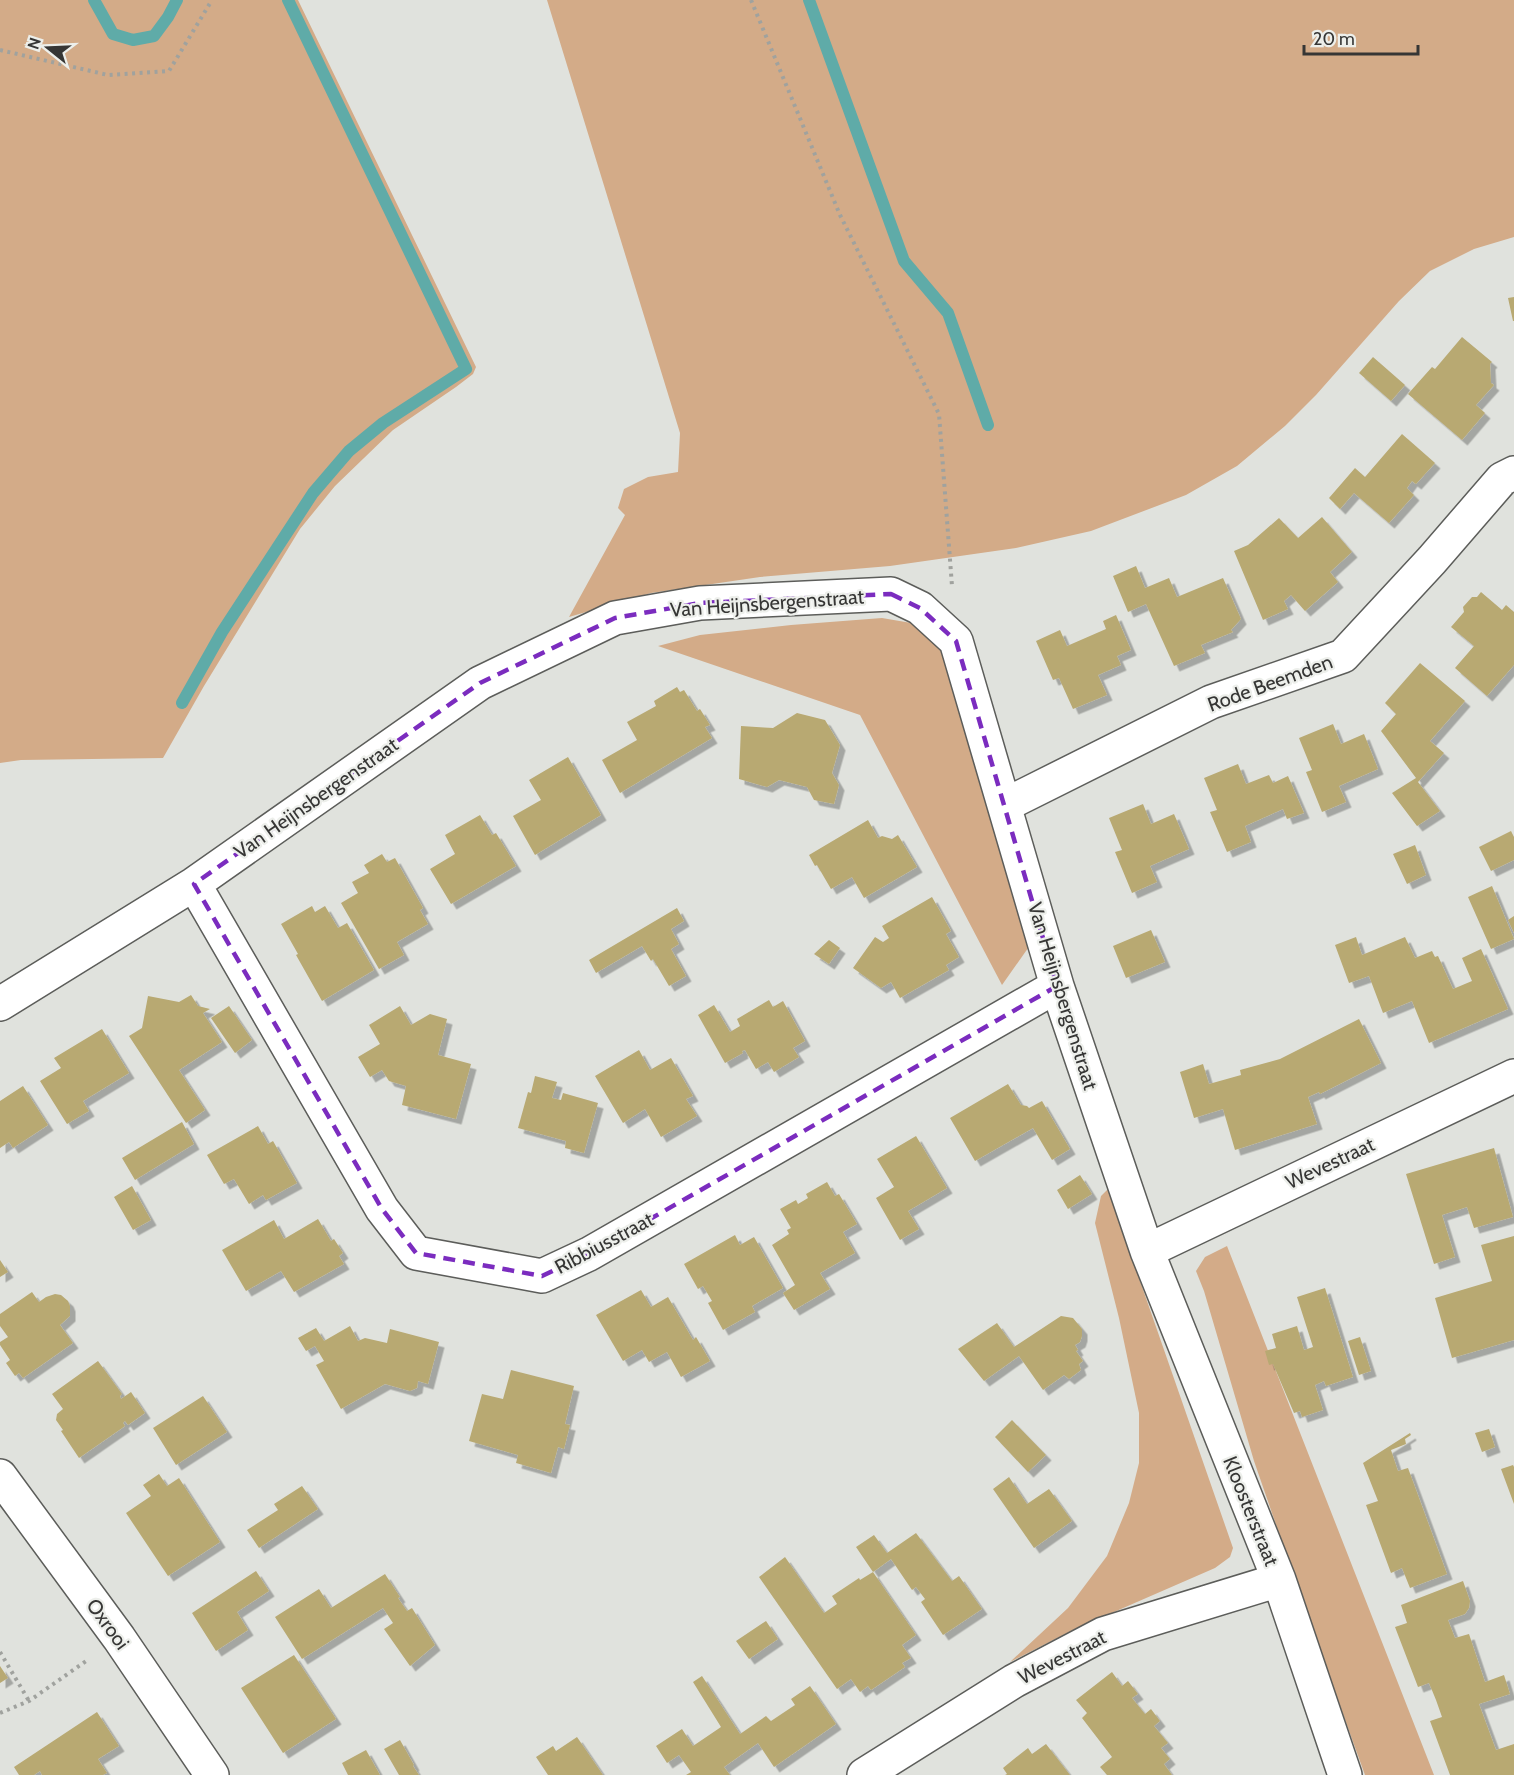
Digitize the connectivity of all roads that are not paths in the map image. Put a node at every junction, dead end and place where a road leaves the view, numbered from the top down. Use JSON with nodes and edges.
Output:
{"nodes":[{"id":1,"x":1514,"y":473,"type":"edge"},
{"id":2,"x":1005,"y":805,"type":"junction"},
{"id":3,"x":194,"y":884,"type":"junction"},
{"id":4,"x":1057,"y":986,"type":"junction"},
{"id":5,"x":0,"y":1004,"type":"edge"},
{"id":6,"x":1514,"y":1076,"type":"edge"},
{"id":7,"x":1147,"y":1251,"type":"junction"},
{"id":8,"x":0,"y":1476,"type":"edge"},
{"id":9,"x":1279,"y":1580,"type":"junction"},
{"id":10,"x":212,"y":1775,"type":"edge"},
{"id":11,"x":864,"y":1775,"type":"edge"},
{"id":12,"x":1345,"y":1775,"type":"edge"}],
"edges":[{"from":1,"to":2,"type":"street","name":"Rode Beemden"},
{"from":2,"to":3,"type":"street","name":"Van Heijnsbergenstraat"},
{"from":2,"to":4,"type":"street","name":"Van Heijnsbergenstraat"},
{"from":3,"to":4,"type":"street","name":"Ribbiusstraat"},
{"from":3,"to":5,"type":"street","name":"Van Heijnsbergenstraat"},
{"from":4,"to":7,"type":"street","name":"Van Heijnsbergenstraat"},
{"from":6,"to":7,"type":"street","name":"Wevestraat"},
{"from":7,"to":9,"type":"street","name":"Kloosterstraat"},
{"from":8,"to":10,"type":"street","name":"Oxrooi"},
{"from":9,"to":11,"type":"street","name":"Wevestraat"},
{"from":9,"to":12,"type":"street","name":"Kloosterstraat"}]}
